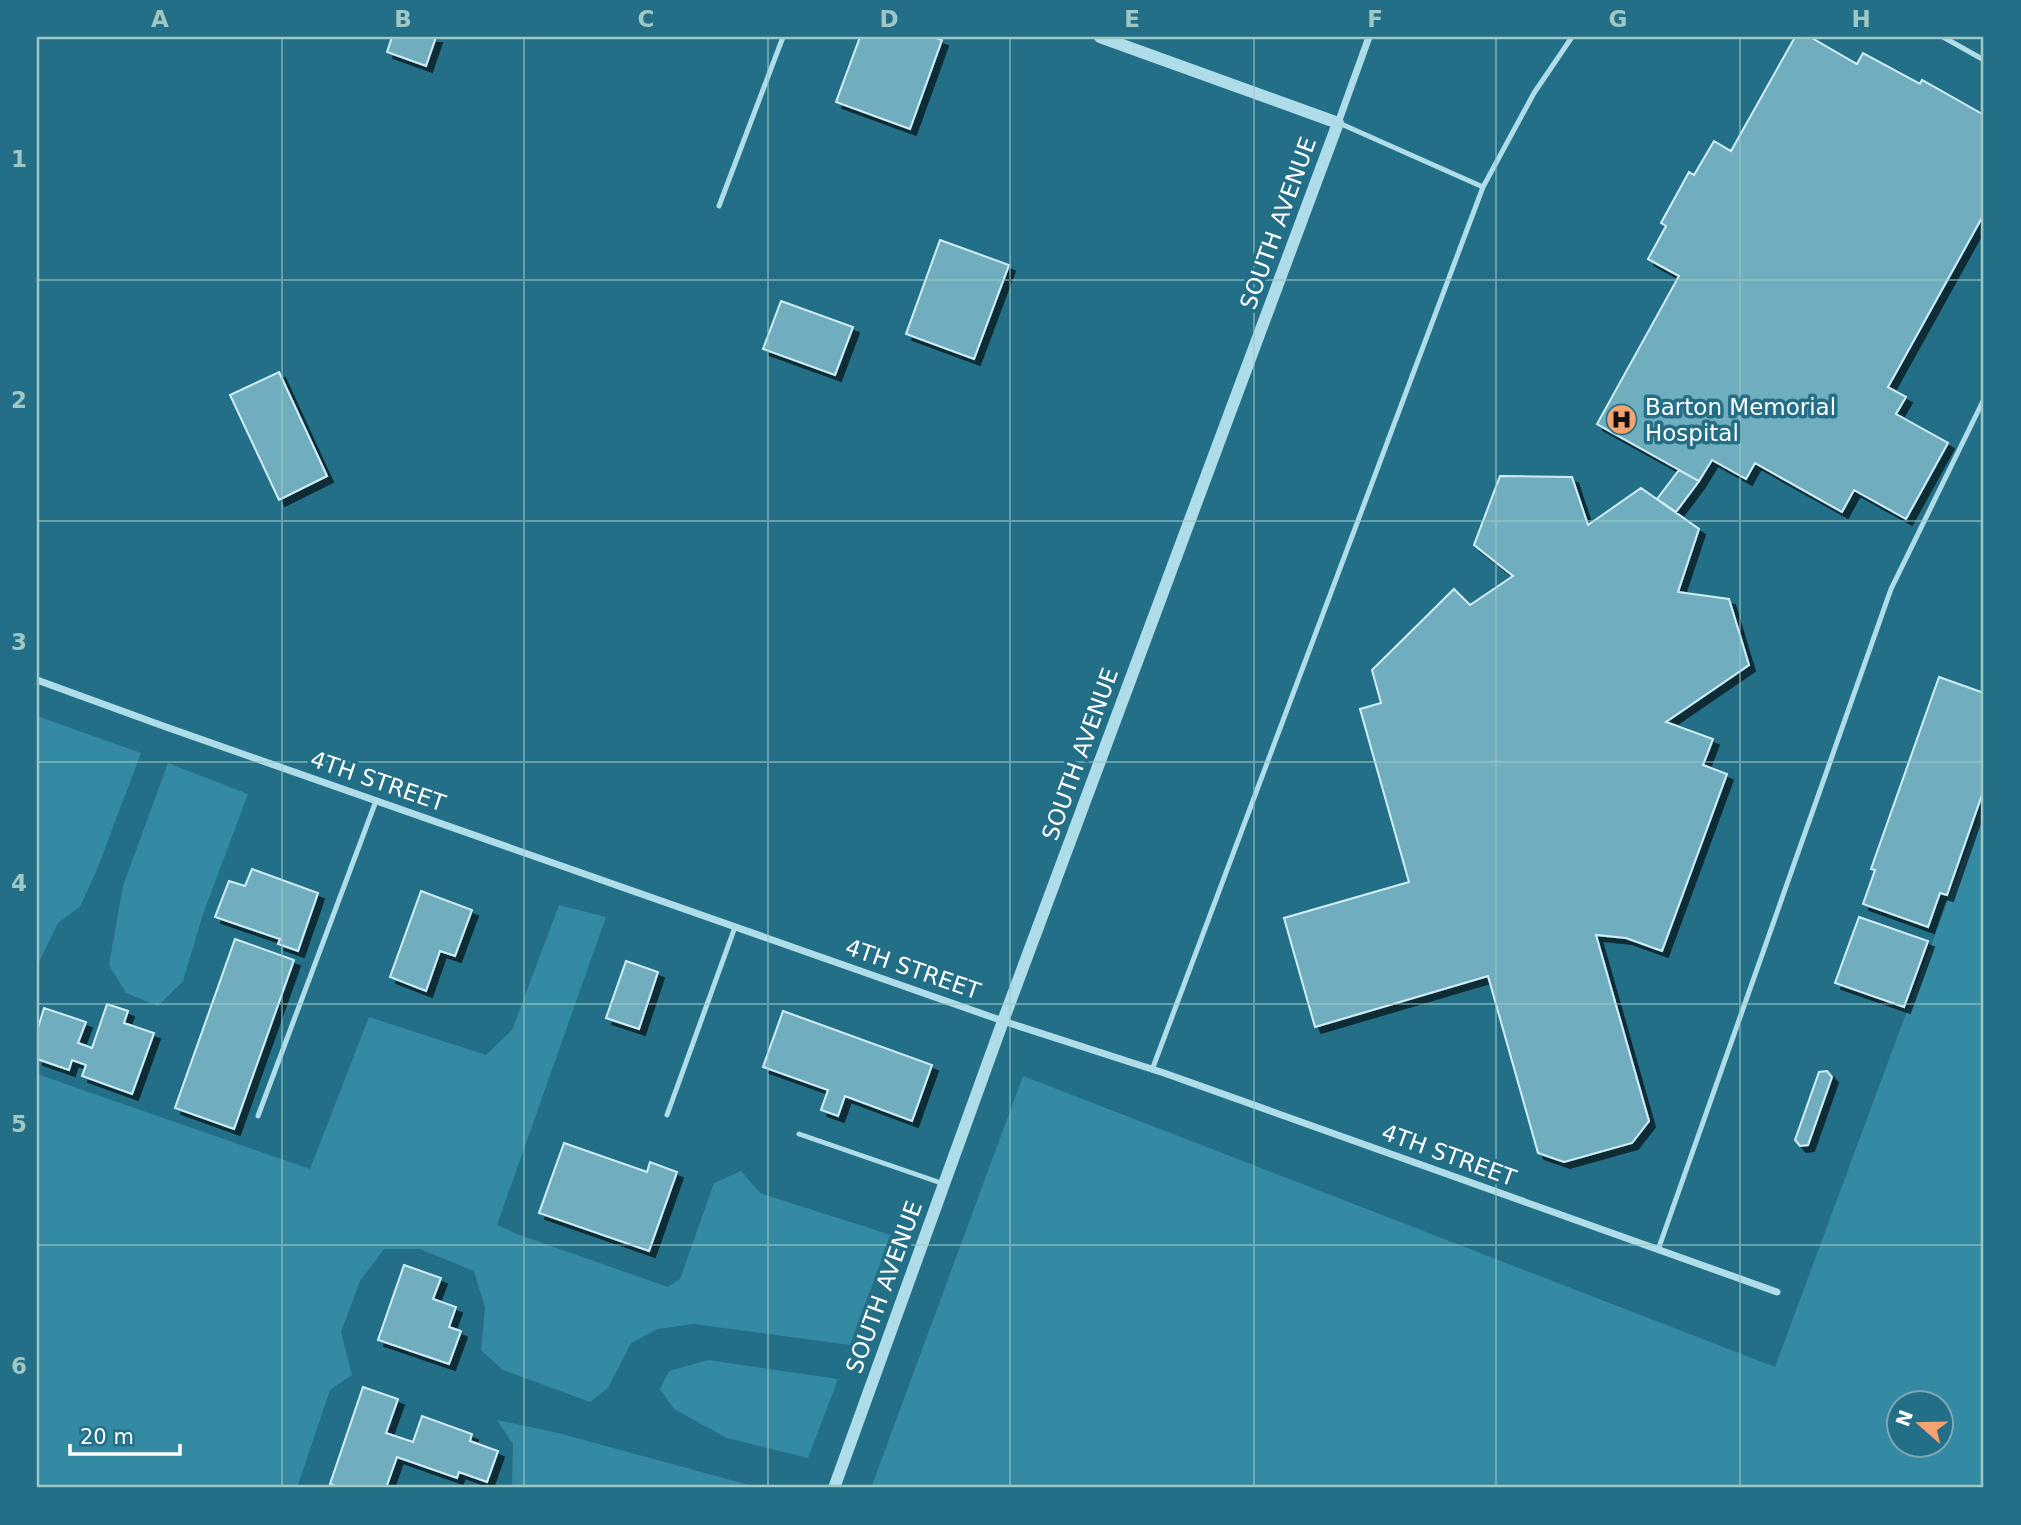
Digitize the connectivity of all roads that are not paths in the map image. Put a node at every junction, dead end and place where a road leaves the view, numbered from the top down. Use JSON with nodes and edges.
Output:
{"nodes":[{"id":1,"x":783,"y":37,"type":"edge"},
{"id":2,"x":1100,"y":37,"type":"edge"},
{"id":3,"x":1369,"y":37,"type":"edge"},
{"id":4,"x":1572,"y":37,"type":"edge"},
{"id":5,"x":1943,"y":37,"type":"edge"},
{"id":6,"x":1984,"y":60,"type":"edge"},
{"id":7,"x":1338,"y":123,"type":"junction"},
{"id":8,"x":1483,"y":187,"type":"junction"},
{"id":9,"x":719,"y":206,"type":"dead end"},
{"id":10,"x":1984,"y":399,"type":"edge"},
{"id":11,"x":37,"y":680,"type":"edge"},
{"id":12,"x":376,"y":801,"type":"junction"},
{"id":13,"x":735,"y":927,"type":"junction"},
{"id":14,"x":1003,"y":1021,"type":"junction"},
{"id":15,"x":1152,"y":1070,"type":"junction"},
{"id":16,"x":667,"y":1115,"type":"dead end"},
{"id":17,"x":258,"y":1116,"type":"dead end"},
{"id":18,"x":799,"y":1134,"type":"dead end"},
{"id":19,"x":944,"y":1184,"type":"junction"},
{"id":20,"x":1658,"y":1250,"type":"junction"},
{"id":21,"x":1777,"y":1292,"type":"dead end"},
{"id":22,"x":834,"y":1488,"type":"edge"}],
"edges":[{"from":1,"to":9,"type":"lane"},
{"from":2,"to":7,"type":"street"},
{"from":3,"to":7,"type":"street","name":"SOUTH AVENUE"},
{"from":4,"to":8,"type":"lane"},
{"from":5,"to":6,"type":"lane"},
{"from":7,"to":8,"type":"lane"},
{"from":7,"to":14,"type":"street","name":"SOUTH AVENUE"},
{"from":8,"to":15,"type":"lane"},
{"from":10,"to":20,"type":"lane"},
{"from":11,"to":12,"type":"street","name":"4TH STREET"},
{"from":12,"to":13,"type":"street","name":"4TH STREET"},
{"from":12,"to":17,"type":"lane"},
{"from":13,"to":14,"type":"street","name":"4TH STREET"},
{"from":13,"to":16,"type":"lane"},
{"from":14,"to":15,"type":"street","name":"4TH STREET"},
{"from":14,"to":19,"type":"street","name":"SOUTH AVENUE"},
{"from":15,"to":20,"type":"street","name":"4TH STREET"},
{"from":18,"to":19,"type":"lane"},
{"from":19,"to":22,"type":"street","name":"SOUTH AVENUE"},
{"from":20,"to":21,"type":"street","name":"4TH STREET"}]}
